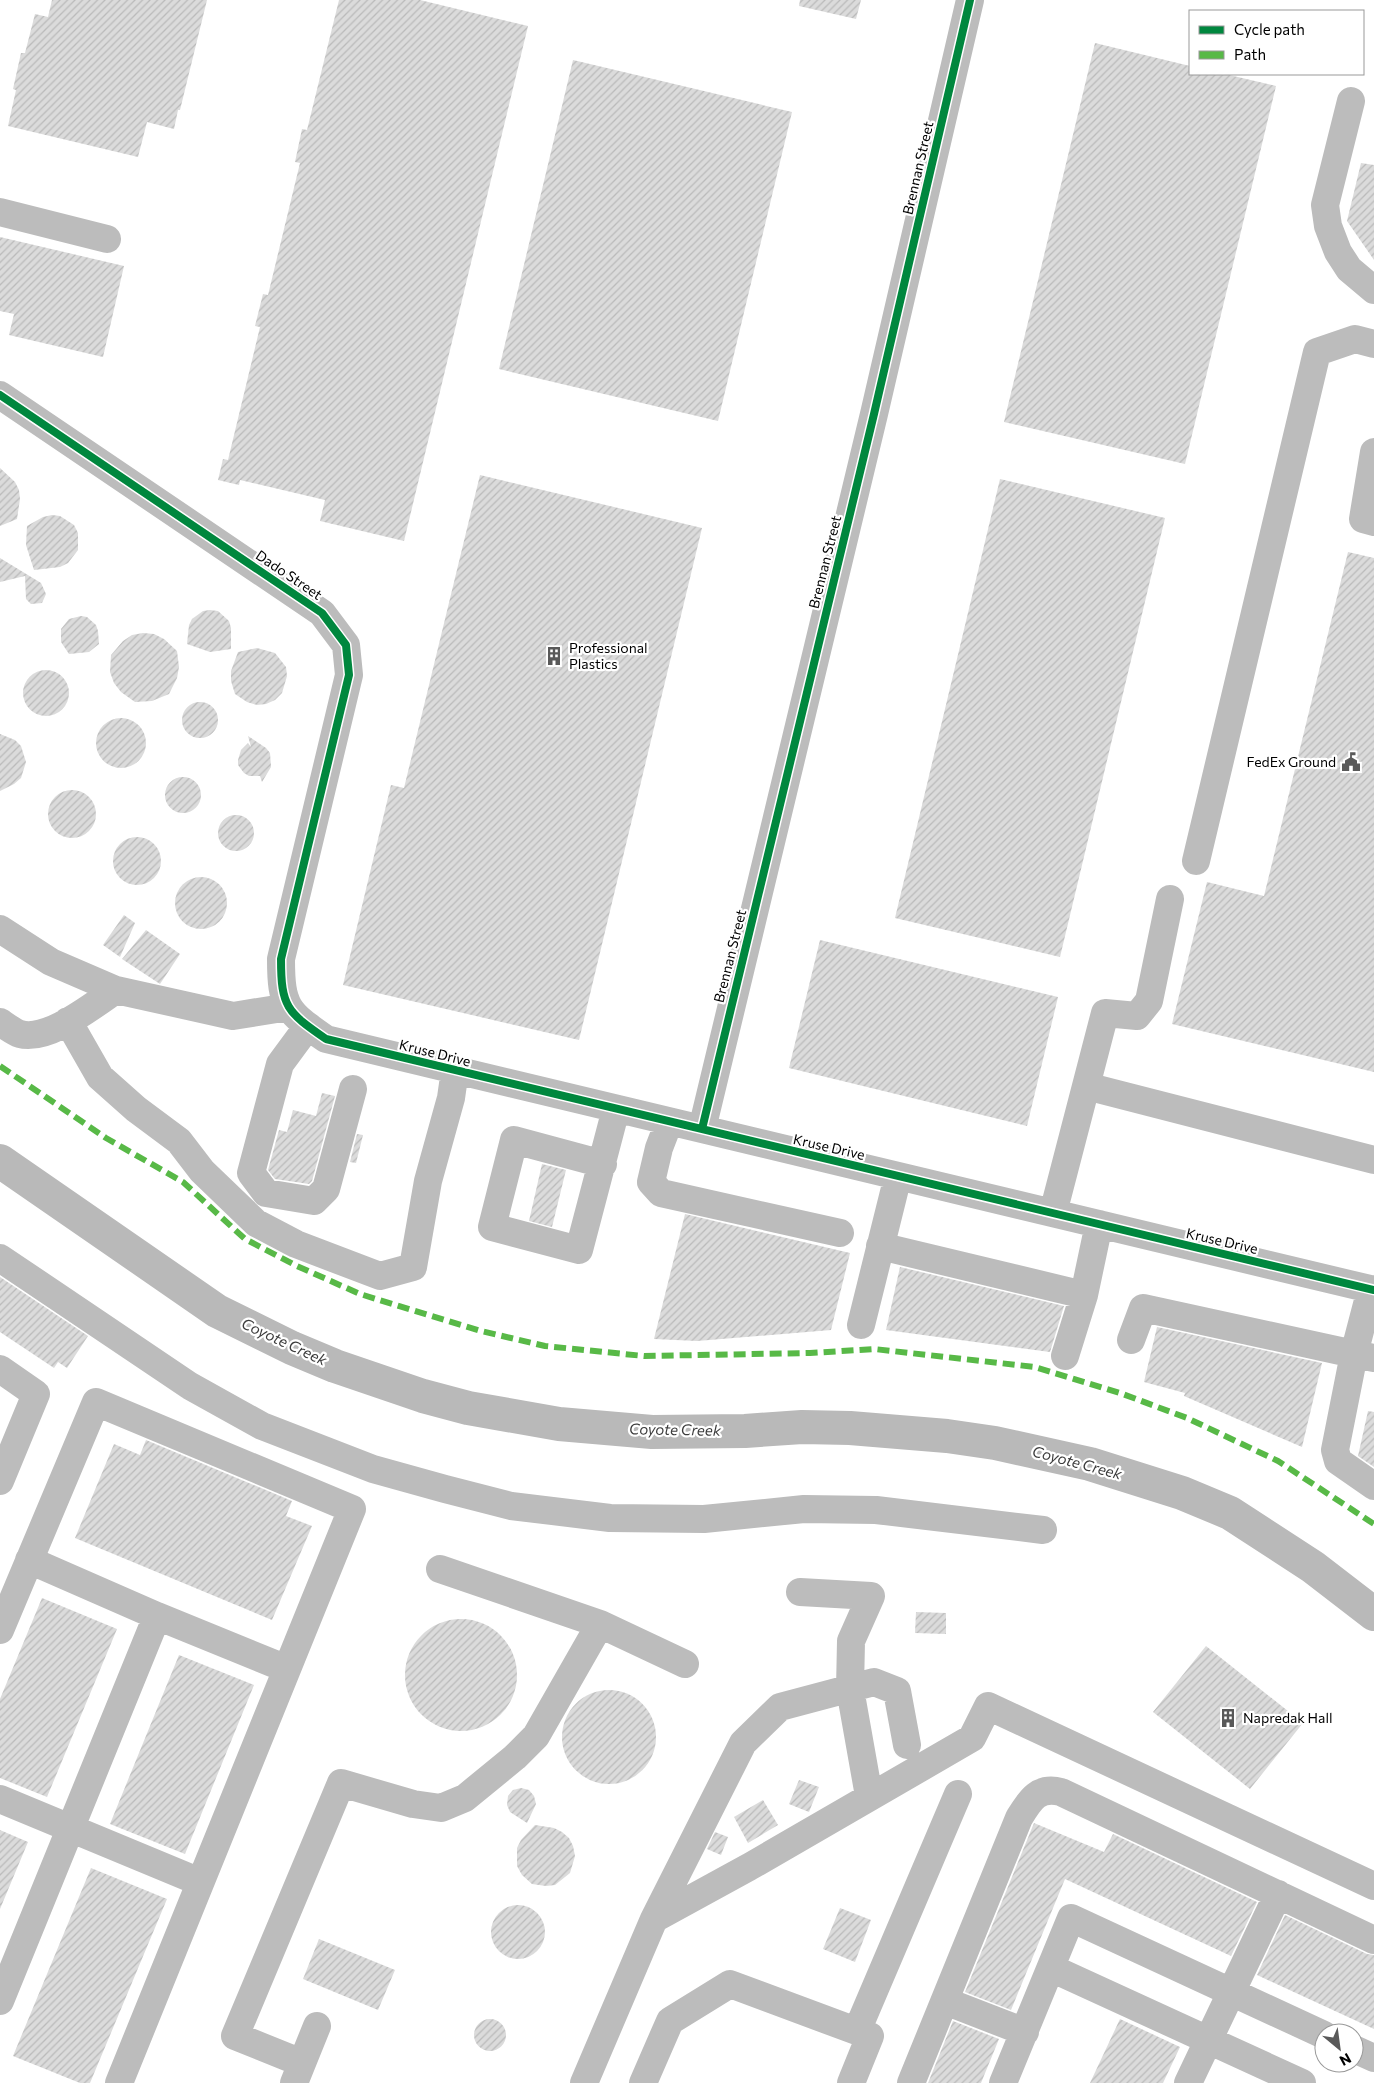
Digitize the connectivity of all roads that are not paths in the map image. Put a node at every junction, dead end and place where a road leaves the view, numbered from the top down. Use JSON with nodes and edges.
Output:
{"nodes":[{"id":1,"x":970,"y":0,"type":"edge"},
{"id":2,"x":1351,"y":101,"type":"dead end"},
{"id":3,"x":0,"y":212,"type":"edge"},
{"id":4,"x":107,"y":239,"type":"dead end"},
{"id":5,"x":1374,"y":290,"type":"edge"},
{"id":6,"x":1374,"y":344,"type":"edge"},
{"id":7,"x":0,"y":395,"type":"edge"},
{"id":8,"x":1374,"y":452,"type":"edge"},
{"id":9,"x":1374,"y":522,"type":"edge"},
{"id":10,"x":1196,"y":861,"type":"dead end"},
{"id":11,"x":1170,"y":899,"type":"dead end"},
{"id":12,"x":0,"y":928,"type":"edge"},
{"id":13,"x":116,"y":990,"type":"junction"},
{"id":14,"x":289,"y":1007,"type":"junction"},
{"id":15,"x":68,"y":1021,"type":"junction"},
{"id":16,"x":6,"y":1026,"type":"edge"},
{"id":17,"x":308,"y":1026,"type":"junction"},
{"id":18,"x":455,"y":1070,"type":"junction"},
{"id":19,"x":1086,"y":1086,"type":"junction"},
{"id":20,"x":353,"y":1089,"type":"dead end"},
{"id":21,"x":616,"y":1109,"type":"junction"},
{"id":22,"x":669,"y":1122,"type":"junction"},
{"id":23,"x":702,"y":1129,"type":"junction"},
{"id":24,"x":1374,"y":1160,"type":"edge"},
{"id":25,"x":603,"y":1164,"type":"junction"},
{"id":26,"x":898,"y":1176,"type":"junction"},
{"id":27,"x":1053,"y":1214,"type":"junction"},
{"id":28,"x":1099,"y":1224,"type":"junction"},
{"id":29,"x":840,"y":1233,"type":"dead end"},
{"id":30,"x":880,"y":1246,"type":"junction"},
{"id":31,"x":0,"y":1258,"type":"edge"},
{"id":32,"x":1373,"y":1290,"type":"edge"},
{"id":33,"x":1084,"y":1295,"type":"junction"},
{"id":34,"x":860,"y":1325,"type":"dead end"},
{"id":35,"x":1131,"y":1340,"type":"dead end"},
{"id":36,"x":1065,"y":1356,"type":"dead end"},
{"id":37,"x":1364,"y":1356,"type":"edge"},
{"id":38,"x":0,"y":1369,"type":"edge"},
{"id":39,"x":0,"y":1481,"type":"edge"},
{"id":40,"x":1374,"y":1486,"type":"edge"},
{"id":41,"x":1042,"y":1530,"type":"dead end"},
{"id":42,"x":29,"y":1560,"type":"junction"},
{"id":43,"x":440,"y":1569,"type":"dead end"},
{"id":44,"x":800,"y":1592,"type":"dead end"},
{"id":45,"x":157,"y":1616,"type":"junction"},
{"id":46,"x":600,"y":1624,"type":"junction"},
{"id":47,"x":0,"y":1630,"type":"edge"},
{"id":48,"x":685,"y":1664,"type":"dead end"},
{"id":49,"x":287,"y":1669,"type":"junction"},
{"id":50,"x":850,"y":1689,"type":"junction"},
{"id":51,"x":907,"y":1745,"type":"dead end"},
{"id":52,"x":958,"y":1794,"type":"dead end"},
{"id":53,"x":869,"y":1796,"type":"junction"},
{"id":54,"x":0,"y":1798,"type":"edge"},
{"id":55,"x":70,"y":1829,"type":"junction"},
{"id":56,"x":200,"y":1882,"type":"junction"},
{"id":57,"x":1374,"y":1886,"type":"edge"},
{"id":58,"x":1278,"y":1894,"type":"junction"},
{"id":59,"x":654,"y":1919,"type":"junction"},
{"id":60,"x":1374,"y":1940,"type":"edge"},
{"id":61,"x":1051,"y":1968,"type":"junction"},
{"id":62,"x":1232,"y":1992,"type":"junction"},
{"id":63,"x":0,"y":2001,"type":"edge"},
{"id":64,"x":944,"y":2001,"type":"junction"},
{"id":65,"x":317,"y":2026,"type":"dead end"},
{"id":66,"x":1314,"y":2030,"type":"edge"},
{"id":67,"x":857,"y":2031,"type":"junction"},
{"id":68,"x":1024,"y":2032,"type":"junction"},
{"id":69,"x":1209,"y":2039,"type":"junction"},
{"id":70,"x":298,"y":2073,"type":"edge"},
{"id":71,"x":119,"y":2083,"type":"edge"},
{"id":72,"x":584,"y":2083,"type":"edge"},
{"id":73,"x":643,"y":2083,"type":"edge"},
{"id":74,"x":851,"y":2083,"type":"edge"},
{"id":75,"x":911,"y":2083,"type":"edge"},
{"id":76,"x":1003,"y":2083,"type":"edge"},
{"id":77,"x":1188,"y":2083,"type":"edge"},
{"id":78,"x":1302,"y":2083,"type":"edge"}],
"edges":[{"from":1,"to":23,"type":"street","name":"Brennan Street"},
{"from":2,"to":5,"type":"street"},
{"from":3,"to":4,"type":"street"},
{"from":6,"to":10,"type":"street"},
{"from":7,"to":14,"type":"street","name":"Dado Street"},
{"from":8,"to":9,"type":"street"},
{"from":11,"to":19,"type":"street"},
{"from":12,"to":13,"type":"street"},
{"from":13,"to":14,"type":"street"},
{"from":13,"to":15,"type":"street"},
{"from":14,"to":17,"type":"street","name":"Kruse Drive"},
{"from":15,"to":16,"type":"street"},
{"from":15,"to":18,"type":"street"},
{"from":17,"to":18,"type":"street","name":"Kruse Drive"},
{"from":17,"to":20,"type":"street"},
{"from":18,"to":21,"type":"street","name":"Kruse Drive"},
{"from":19,"to":24,"type":"street"},
{"from":19,"to":27,"type":"street"},
{"from":21,"to":22,"type":"street","name":"Kruse Drive"},
{"from":21,"to":25,"type":"street"},
{"from":22,"to":23,"type":"street","name":"Kruse Drive"},
{"from":22,"to":29,"type":"street"},
{"from":23,"to":26,"type":"street","name":"Kruse Drive"},
{"from":25,"to":25,"type":"street"},
{"from":26,"to":27,"type":"street","name":"Kruse Drive"},
{"from":26,"to":30,"type":"street"},
{"from":27,"to":28,"type":"street","name":"Kruse Drive"},
{"from":28,"to":32,"type":"street","name":"Kruse Drive"},
{"from":28,"to":33,"type":"street"},
{"from":30,"to":33,"type":"street"},
{"from":30,"to":34,"type":"street"},
{"from":31,"to":41,"type":"street"},
{"from":32,"to":37,"type":"street"},
{"from":33,"to":36,"type":"street"},
{"from":35,"to":37,"type":"street"},
{"from":37,"to":40,"type":"street"},
{"from":38,"to":39,"type":"street"},
{"from":42,"to":45,"type":"street"},
{"from":42,"to":47,"type":"street"},
{"from":42,"to":49,"type":"street"},
{"from":43,"to":46,"type":"street"},
{"from":44,"to":50,"type":"street"},
{"from":45,"to":49,"type":"street"},
{"from":45,"to":55,"type":"street"},
{"from":46,"to":48,"type":"street"},
{"from":46,"to":70,"type":"street"},
{"from":49,"to":56,"type":"street"},
{"from":50,"to":51,"type":"street"},
{"from":50,"to":53,"type":"street"},
{"from":50,"to":59,"type":"street"},
{"from":52,"to":67,"type":"street"},
{"from":53,"to":57,"type":"street"},
{"from":53,"to":59,"type":"street"},
{"from":54,"to":55,"type":"street"},
{"from":55,"to":56,"type":"street"},
{"from":55,"to":63,"type":"street"},
{"from":56,"to":71,"type":"street"},
{"from":58,"to":60,"type":"street"},
{"from":58,"to":62,"type":"street"},
{"from":58,"to":64,"type":"street"},
{"from":59,"to":72,"type":"street"},
{"from":61,"to":62,"type":"street"},
{"from":61,"to":68,"type":"street"},
{"from":61,"to":69,"type":"street"},
{"from":62,"to":66,"type":"street"},
{"from":62,"to":69,"type":"street"},
{"from":64,"to":68,"type":"street"},
{"from":64,"to":75,"type":"street"},
{"from":65,"to":70,"type":"street"},
{"from":67,"to":73,"type":"street"},
{"from":67,"to":74,"type":"street"},
{"from":68,"to":76,"type":"street"},
{"from":69,"to":77,"type":"street"},
{"from":69,"to":78,"type":"street"}]}
